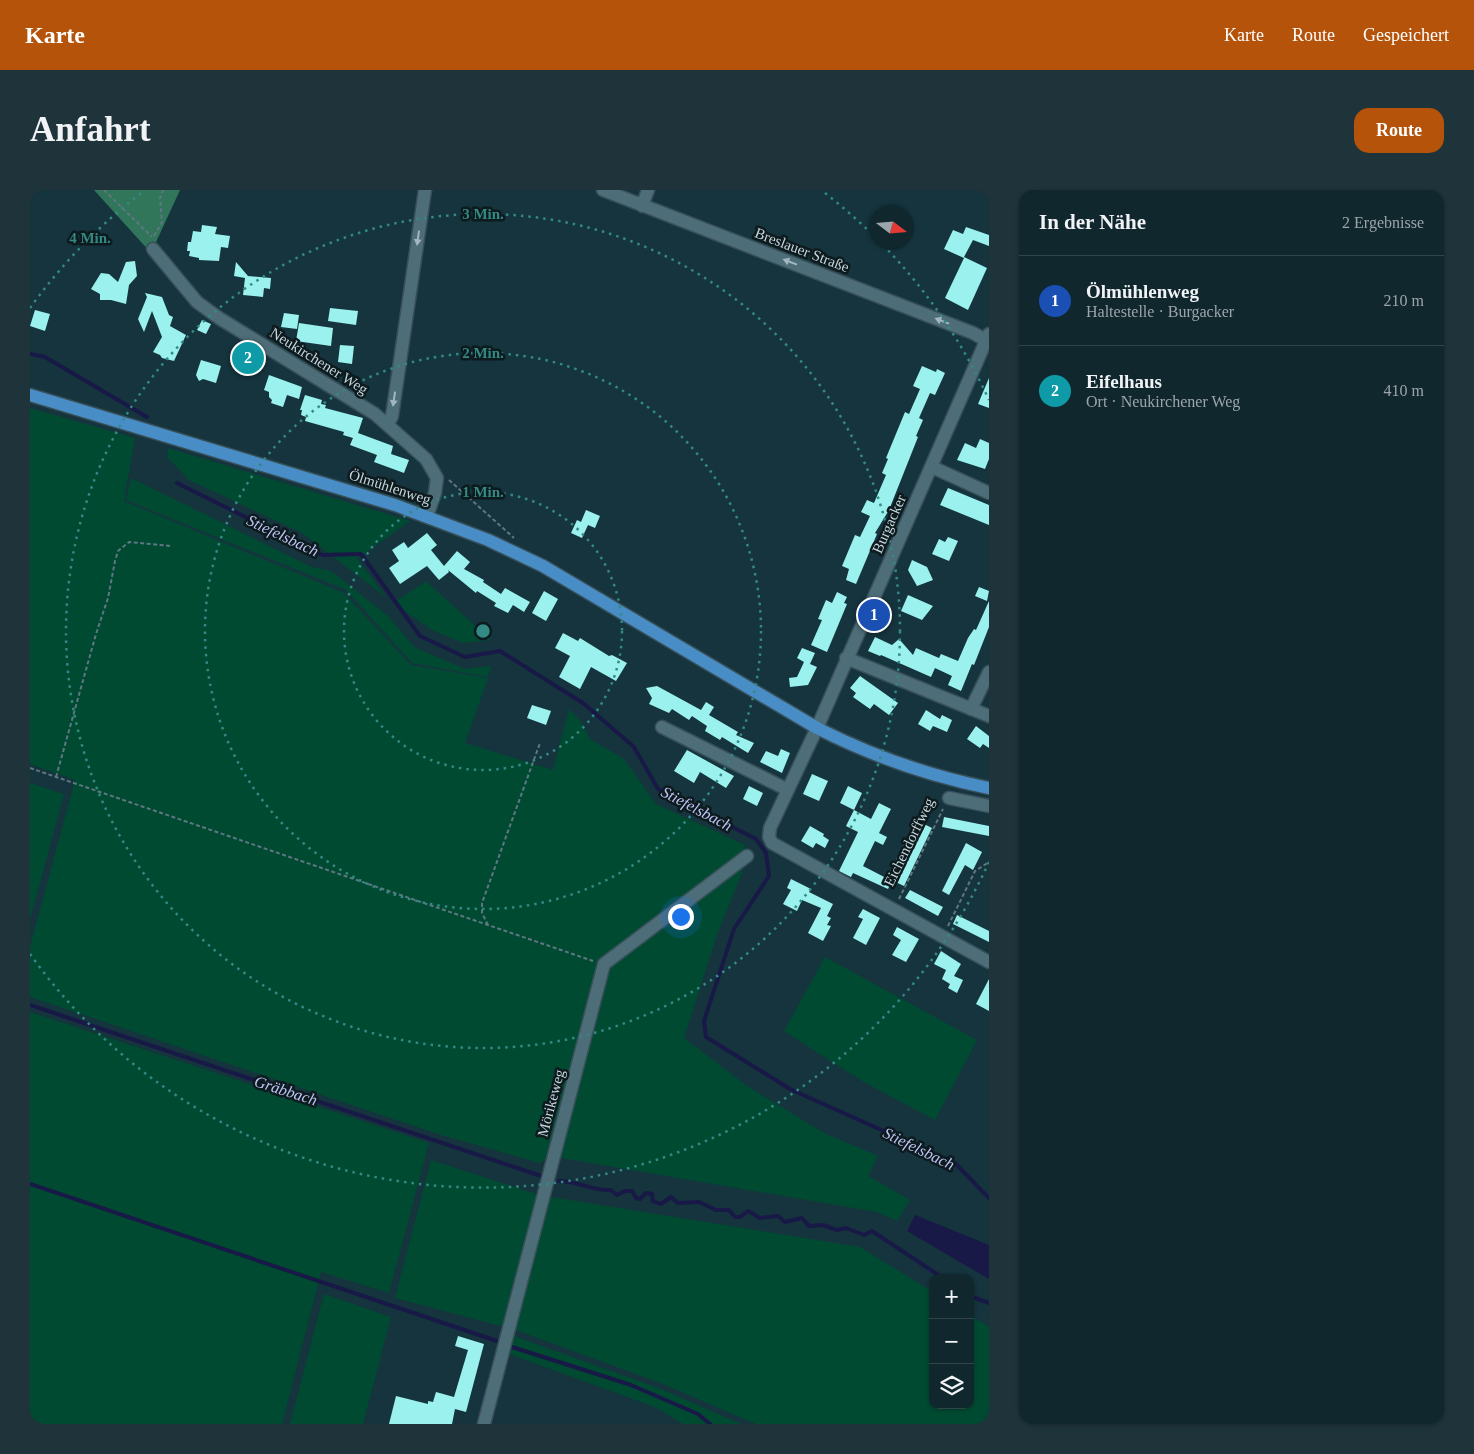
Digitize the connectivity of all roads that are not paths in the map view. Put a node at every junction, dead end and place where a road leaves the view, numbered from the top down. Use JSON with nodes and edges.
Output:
{"nodes":[{"id":1,"x":426,"y":190,"type":"edge"},
{"id":2,"x":603,"y":190,"type":"edge"},
{"id":3,"x":648,"y":190,"type":"edge"},
{"id":4,"x":642,"y":206,"type":"junction"},
{"id":5,"x":153,"y":244,"type":"road end"},
{"id":6,"x":988,"y":339,"type":"edge"},
{"id":7,"x":30,"y":395,"type":"edge"},
{"id":8,"x":388,"y":424,"type":"junction"},
{"id":9,"x":932,"y":467,"type":"junction"},
{"id":10,"x":989,"y":493,"type":"edge"},
{"id":11,"x":427,"y":516,"type":"junction"},
{"id":12,"x":846,"y":658,"type":"junction"},
{"id":13,"x":989,"y":672,"type":"edge"},
{"id":14,"x":971,"y":709,"type":"junction"},
{"id":15,"x":989,"y":716,"type":"edge"},
{"id":16,"x":662,"y":727,"type":"dead end"},
{"id":17,"x":817,"y":728,"type":"junction"},
{"id":18,"x":989,"y":788,"type":"edge"},
{"id":19,"x":788,"y":790,"type":"junction"},
{"id":20,"x":949,"y":798,"type":"road end"},
{"id":21,"x":989,"y":806,"type":"edge"},
{"id":22,"x":747,"y":856,"type":"dead end"},
{"id":23,"x":989,"y":962,"type":"edge"},
{"id":24,"x":484,"y":1424,"type":"edge"}],
"edges":[{"from":1,"to":8,"type":"street","one_way":true},
{"from":2,"to":4,"type":"street","name":"Breslauer Straße"},
{"from":3,"to":4,"type":"street"},
{"from":6,"to":4,"type":"street","name":"Breslauer Straße","one_way":true},
{"from":5,"to":8,"type":"street","name":"Neukirchener Weg"},
{"from":6,"to":9,"type":"street","name":"Burgacker"},
{"from":7,"to":11,"type":"main road","name":"Ölmühlenweg"},
{"from":8,"to":11,"type":"street","name":"Neukirchener Weg"},
{"from":9,"to":10,"type":"street"},
{"from":9,"to":12,"type":"street","name":"Burgacker"},
{"from":11,"to":17,"type":"main road","name":"Ölmühlenweg"},
{"from":12,"to":14,"type":"street"},
{"from":12,"to":17,"type":"street","name":"Burgacker"},
{"from":13,"to":14,"type":"street"},
{"from":14,"to":15,"type":"street"},
{"from":16,"to":19,"type":"street"},
{"from":17,"to":18,"type":"main road","name":"Ölmühlenweg"},
{"from":17,"to":19,"type":"street"},
{"from":19,"to":23,"type":"street","name":"Eichendorffweg"},
{"from":20,"to":21,"type":"street","name":"Eichendorffweg"},
{"from":22,"to":24,"type":"street","name":"Mörikeweg"}]}
